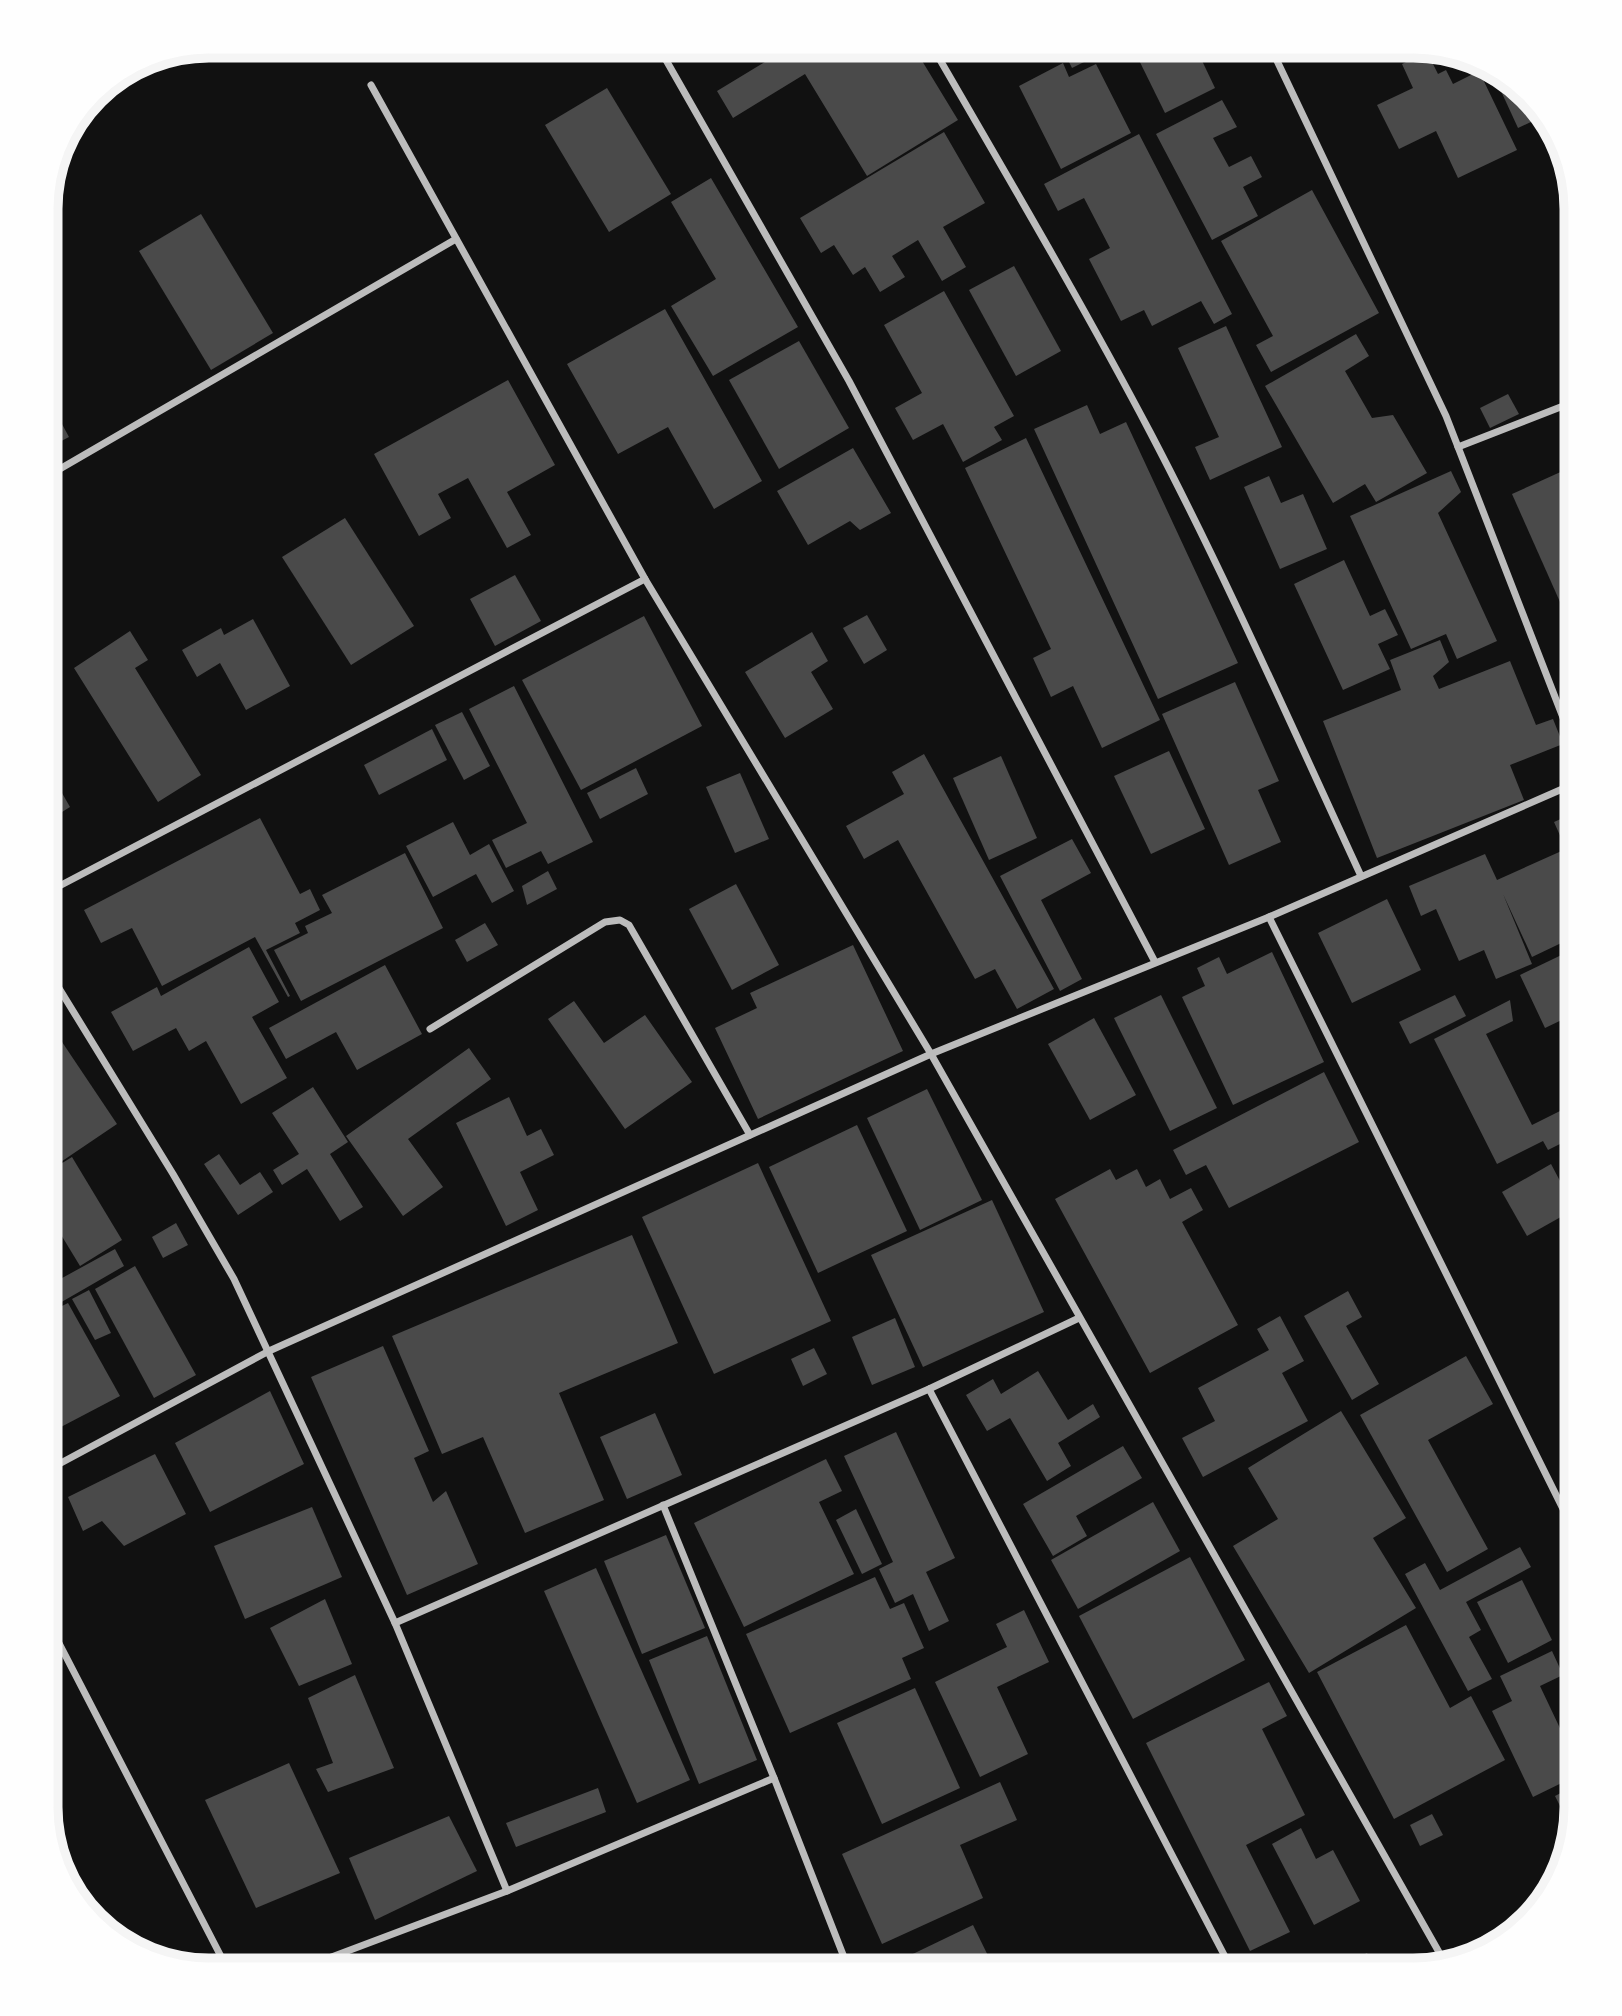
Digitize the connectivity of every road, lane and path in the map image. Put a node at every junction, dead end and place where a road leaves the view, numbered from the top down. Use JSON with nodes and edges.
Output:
{"nodes":[{"id":1,"x":665,"y":58,"type":"edge"},
{"id":2,"x":939,"y":58,"type":"edge"},
{"id":3,"x":1276,"y":58,"type":"edge"},
{"id":4,"x":371,"y":85,"type":"dead end"},
{"id":5,"x":456,"y":239,"type":"junction"},
{"id":6,"x":1564,"y":406,"type":"edge"},
{"id":7,"x":1458,"y":447,"type":"junction"},
{"id":8,"x":58,"y":470,"type":"edge"},
{"id":9,"x":645,"y":579,"type":"junction"},
{"id":10,"x":1564,"y":718,"type":"edge"},
{"id":11,"x":1564,"y":789,"type":"edge"},
{"id":12,"x":1361,"y":876,"type":"junction"},
{"id":13,"x":58,"y":888,"type":"edge"},
{"id":14,"x":1269,"y":917,"type":"junction"},
{"id":15,"x":1155,"y":962,"type":"junction"},
{"id":16,"x":58,"y":987,"type":"edge"},
{"id":17,"x":430,"y":1028,"type":"dead end"},
{"id":18,"x":931,"y":1054,"type":"junction"},
{"id":19,"x":750,"y":1135,"type":"junction"},
{"id":20,"x":1079,"y":1318,"type":"junction"},
{"id":21,"x":269,"y":1351,"type":"junction"},
{"id":22,"x":929,"y":1389,"type":"junction"},
{"id":23,"x":58,"y":1465,"type":"edge"},
{"id":24,"x":663,"y":1505,"type":"junction"},
{"id":25,"x":1564,"y":1509,"type":"edge"},
{"id":26,"x":396,"y":1623,"type":"junction"},
{"id":27,"x":58,"y":1641,"type":"edge"},
{"id":28,"x":774,"y":1778,"type":"junction"},
{"id":29,"x":507,"y":1891,"type":"junction"},
{"id":30,"x":1441,"y":1955,"type":"edge"},
{"id":31,"x":222,"y":1958,"type":"edge"},
{"id":32,"x":329,"y":1958,"type":"edge"},
{"id":33,"x":844,"y":1958,"type":"edge"},
{"id":34,"x":1226,"y":1958,"type":"edge"}],
"edges":[{"from":1,"to":15,"type":"street"},
{"from":2,"to":12,"type":"street"},
{"from":3,"to":7,"type":"street"},
{"from":4,"to":5,"type":"street"},
{"from":5,"to":8,"type":"street"},
{"from":5,"to":9,"type":"street"},
{"from":6,"to":7,"type":"street"},
{"from":7,"to":10,"type":"street"},
{"from":9,"to":13,"type":"street"},
{"from":9,"to":18,"type":"street"},
{"from":11,"to":12,"type":"street"},
{"from":12,"to":14,"type":"street"},
{"from":14,"to":15,"type":"street"},
{"from":14,"to":25,"type":"street"},
{"from":15,"to":18,"type":"street"},
{"from":16,"to":21,"type":"street"},
{"from":17,"to":19,"type":"street"},
{"from":18,"to":19,"type":"street"},
{"from":18,"to":20,"type":"street"},
{"from":19,"to":21,"type":"street"},
{"from":20,"to":22,"type":"street"},
{"from":20,"to":30,"type":"street"},
{"from":21,"to":23,"type":"street"},
{"from":21,"to":26,"type":"street"},
{"from":22,"to":24,"type":"street"},
{"from":22,"to":34,"type":"street"},
{"from":24,"to":26,"type":"street"},
{"from":24,"to":28,"type":"street"},
{"from":26,"to":29,"type":"street"},
{"from":27,"to":31,"type":"street"},
{"from":28,"to":29,"type":"street"},
{"from":28,"to":33,"type":"street"},
{"from":29,"to":32,"type":"street"}]}
